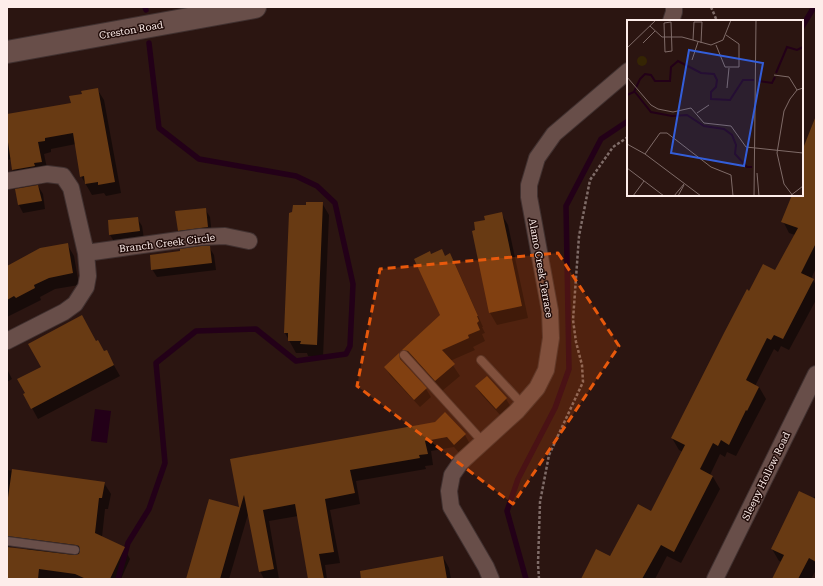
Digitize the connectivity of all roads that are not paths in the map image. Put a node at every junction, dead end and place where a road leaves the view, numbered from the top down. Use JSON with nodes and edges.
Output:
{"nodes":[{"id":1,"x":255,"y":7,"type":"edge"},
{"id":2,"x":674,"y":7,"type":"edge"},
{"id":3,"x":670,"y":20,"type":"edge"},
{"id":4,"x":7,"y":52,"type":"edge"},
{"id":5,"x":627,"y":72,"type":"edge"},
{"id":6,"x":7,"y":181,"type":"edge"},
{"id":7,"x":249,"y":241,"type":"dead end"},
{"id":8,"x":86,"y":253,"type":"junction"},
{"id":9,"x":7,"y":341,"type":"edge"},
{"id":10,"x":404,"y":355,"type":"dead end"},
{"id":11,"x":481,"y":360,"type":"dead end"},
{"id":12,"x":816,"y":374,"type":"edge"},
{"id":13,"x":523,"y":405,"type":"junction"},
{"id":14,"x":483,"y":442,"type":"junction"},
{"id":15,"x":7,"y":542,"type":"edge"},
{"id":16,"x":74,"y":550,"type":"dead end"},
{"id":17,"x":491,"y":579,"type":"edge"},
{"id":18,"x":715,"y":579,"type":"edge"}],
"edges":[{"from":1,"to":4,"type":"main road","name":"Creston Road"},
{"from":2,"to":3,"type":"street"},
{"from":5,"to":13,"type":"street","name":"Alamo Creek Terrace"},
{"from":6,"to":8,"type":"street"},
{"from":7,"to":8,"type":"street","name":"Branch Creek Circle"},
{"from":8,"to":9,"type":"street"},
{"from":10,"to":14,"type":"lane"},
{"from":11,"to":13,"type":"lane"},
{"from":12,"to":18,"type":"street","name":"Sleepy Hollow Road"},
{"from":13,"to":14,"type":"street","name":"Alamo Creek Terrace"},
{"from":14,"to":17,"type":"street","name":"Alamo Creek Terrace"},
{"from":15,"to":16,"type":"lane"}]}
